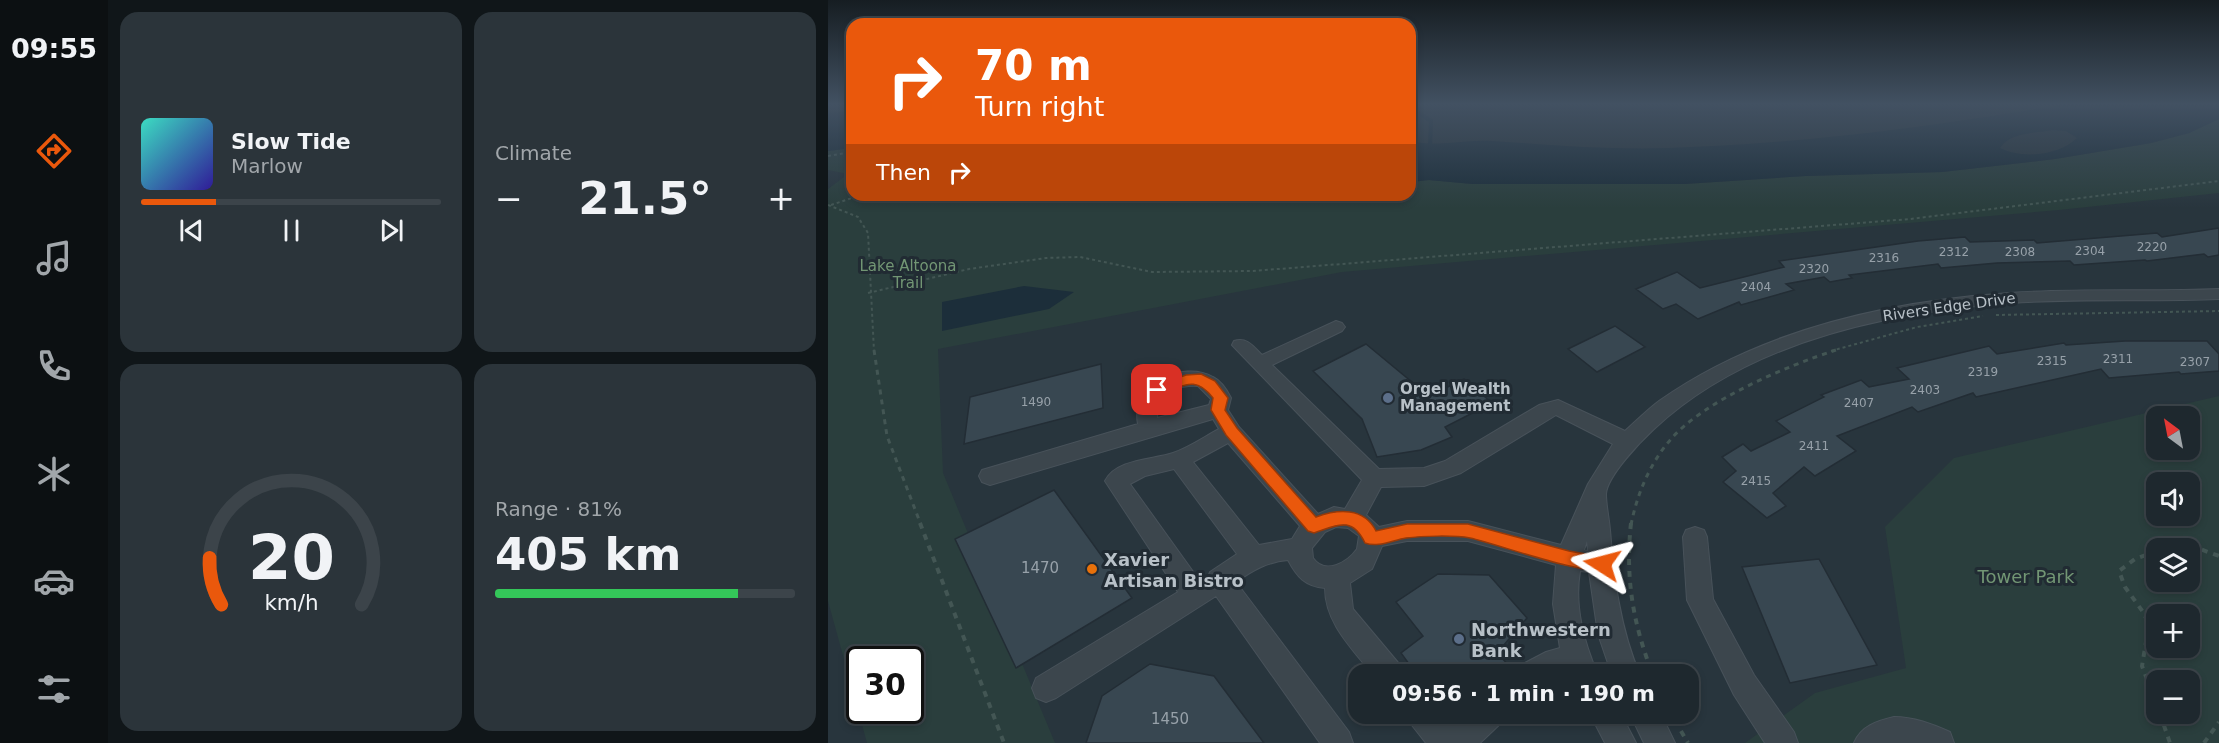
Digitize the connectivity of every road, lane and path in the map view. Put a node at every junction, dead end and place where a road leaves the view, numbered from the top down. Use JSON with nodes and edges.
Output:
{"nodes":[{"id":1,"x":846,"y":153,"type":"edge"},
{"id":2,"x":828,"y":156,"type":"edge"},
{"id":3,"x":2219,"y":181,"type":"edge"},
{"id":4,"x":846,"y":200,"type":"edge"},
{"id":5,"x":829,"y":205,"type":"edge"},
{"id":6,"x":868,"y":293,"type":"junction"},
{"id":7,"x":2219,"y":294,"type":"edge"},
{"id":8,"x":2219,"y":311,"type":"edge"},
{"id":9,"x":1336,"y":327,"type":"dead end"},
{"id":10,"x":1241,"y":345,"type":"dead end"},
{"id":11,"x":1260,"y":363,"type":"junction"},
{"id":12,"x":1218,"y":410,"type":"junction"},
{"id":13,"x":1149,"y":428,"type":"junction"},
{"id":14,"x":1231,"y":432,"type":"junction"},
{"id":15,"x":1627,"y":441,"type":"junction"},
{"id":16,"x":1179,"y":460,"type":"junction"},
{"id":17,"x":990,"y":476,"type":"dead end"},
{"id":18,"x":1374,"y":478,"type":"junction"},
{"id":19,"x":1596,"y":491,"type":"junction"},
{"id":20,"x":1352,"y":518,"type":"junction"},
{"id":21,"x":1314,"y":526,"type":"junction"},
{"id":22,"x":1695,"y":537,"type":"dead end"},
{"id":23,"x":1371,"y":538,"type":"junction"},
{"id":24,"x":1298,"y":549,"type":"junction"},
{"id":25,"x":2200,"y":549,"type":"edge"},
{"id":26,"x":2146,"y":555,"type":"edge"},
{"id":27,"x":1253,"y":556,"type":"junction"},
{"id":28,"x":2219,"y":556,"type":"edge"},
{"id":29,"x":1569,"y":558,"type":"junction"},
{"id":30,"x":1602,"y":564,"type":"junction"},
{"id":31,"x":1337,"y":577,"type":"junction"},
{"id":32,"x":1219,"y":580,"type":"junction"},
{"id":33,"x":1195,"y":595,"type":"junction"},
{"id":34,"x":1381,"y":664,"type":"edge"},
{"id":35,"x":1551,"y":664,"type":"edge"},
{"id":36,"x":1565,"y":664,"type":"edge"},
{"id":37,"x":1580,"y":664,"type":"edge"},
{"id":38,"x":1622,"y":664,"type":"edge"},
{"id":39,"x":1649,"y":664,"type":"edge"},
{"id":40,"x":2146,"y":675,"type":"edge"},
{"id":41,"x":1046,"y":688,"type":"dead end"},
{"id":42,"x":2219,"y":722,"type":"edge"},
{"id":43,"x":1429,"y":724,"type":"edge"},
{"id":44,"x":1480,"y":724,"type":"edge"},
{"id":45,"x":1611,"y":724,"type":"edge"},
{"id":46,"x":1650,"y":724,"type":"edge"},
{"id":47,"x":2163,"y":724,"type":"edge"},
{"id":48,"x":1458,"y":741,"type":"edge"},
{"id":49,"x":1004,"y":743,"type":"edge"},
{"id":50,"x":1338,"y":743,"type":"edge"},
{"id":51,"x":1621,"y":743,"type":"edge"},
{"id":52,"x":1660,"y":743,"type":"edge"},
{"id":53,"x":1783,"y":743,"type":"edge"},
{"id":54,"x":1869,"y":743,"type":"edge"},
{"id":55,"x":1939,"y":743,"type":"edge"},
{"id":56,"x":2170,"y":743,"type":"edge"},
{"id":57,"x":2204,"y":743,"type":"edge"}],
"edges":[{"from":1,"to":2,"type":"path"},
{"from":3,"to":6,"type":"path"},
{"from":4,"to":5,"type":"path"},
{"from":5,"to":6,"type":"path"},
{"from":6,"to":49,"type":"path"},
{"from":7,"to":15,"type":"street","name":"Rivers Edge Drive"},
{"from":8,"to":39,"type":"path"},
{"from":9,"to":11,"type":"street"},
{"from":10,"to":11,"type":"street"},
{"from":11,"to":18,"type":"street"},
{"from":12,"to":13,"type":"street"},
{"from":12,"to":13,"type":"street"},
{"from":12,"to":14,"type":"street"},
{"from":13,"to":17,"type":"street"},
{"from":14,"to":16,"type":"street"},
{"from":14,"to":21,"type":"street"},
{"from":15,"to":18,"type":"street"},
{"from":15,"to":19,"type":"street","name":"Rivers Edge Drive"},
{"from":16,"to":27,"type":"street"},
{"from":16,"to":33,"type":"street"},
{"from":18,"to":20,"type":"street"},
{"from":19,"to":29,"type":"street","name":"Rivers Edge Drive"},
{"from":19,"to":30,"type":"street"},
{"from":20,"to":21,"type":"street"},
{"from":20,"to":23,"type":"street"},
{"from":21,"to":24,"type":"street"},
{"from":22,"to":53,"type":"street"},
{"from":23,"to":29,"type":"street"},
{"from":23,"to":31,"type":"street"},
{"from":24,"to":27,"type":"street"},
{"from":24,"to":31,"type":"street"},
{"from":25,"to":28,"type":"path"},
{"from":26,"to":40,"type":"path"},
{"from":27,"to":32,"type":"street"},
{"from":29,"to":30,"type":"street"},
{"from":29,"to":37,"type":"street","name":"Rivers Edge Drive"},
{"from":30,"to":38,"type":"street"},
{"from":31,"to":34,"type":"street"},
{"from":32,"to":33,"type":"street"},
{"from":32,"to":50,"type":"street"},
{"from":33,"to":41,"type":"street"},
{"from":35,"to":36,"type":"street"},
{"from":42,"to":57,"type":"path"},
{"from":43,"to":48,"type":"street"},
{"from":44,"to":48,"type":"street"},
{"from":45,"to":51,"type":"street"},
{"from":46,"to":52,"type":"street"},
{"from":47,"to":56,"type":"path"},
{"from":54,"to":55,"type":"street"}]}
